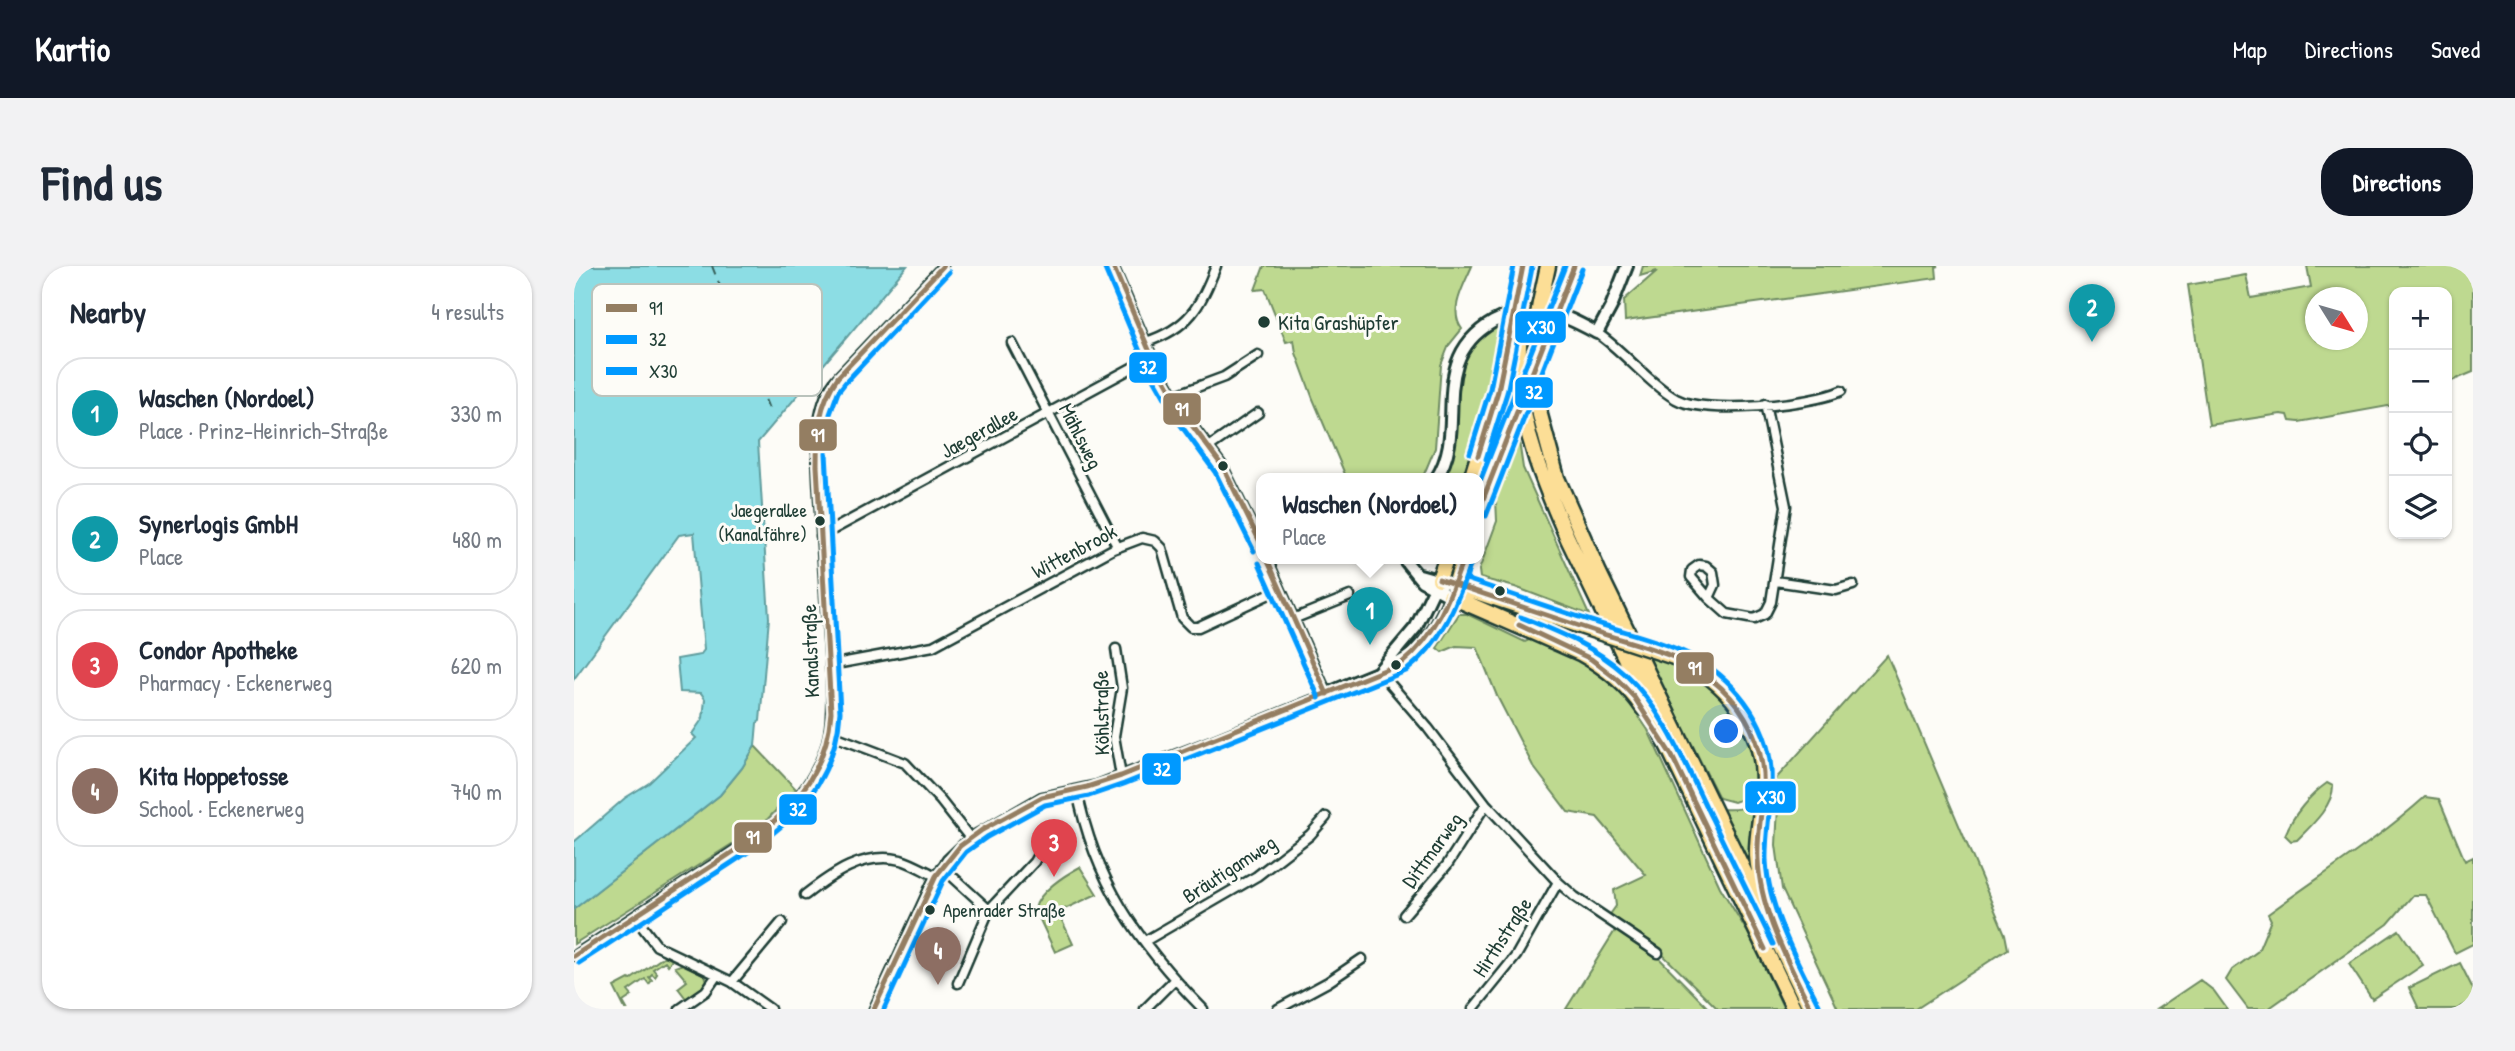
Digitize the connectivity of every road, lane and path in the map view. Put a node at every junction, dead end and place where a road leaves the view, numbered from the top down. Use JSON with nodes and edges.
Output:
{"nodes":[{"id":1,"x":943,"y":266,"type":"edge"},
{"id":2,"x":1113,"y":266,"type":"edge"},
{"id":3,"x":1216,"y":266,"type":"edge"},
{"id":4,"x":1523,"y":266,"type":"edge"},
{"id":5,"x":1530,"y":266,"type":"edge"},
{"id":6,"x":1548,"y":266,"type":"edge"},
{"id":7,"x":1574,"y":266,"type":"edge"},
{"id":8,"x":1626,"y":266,"type":"edge"},
{"id":9,"x":1519,"y":302,"type":"junction"},
{"id":10,"x":1515,"y":328,"type":"junction"},
{"id":11,"x":1597,"y":333,"type":"junction"},
{"id":12,"x":1146,"y":342,"type":"junction"},
{"id":13,"x":1012,"y":343,"type":"dead end"},
{"id":14,"x":1258,"y":355,"type":"dead end"},
{"id":15,"x":1152,"y":357,"type":"junction"},
{"id":16,"x":1841,"y":391,"type":"dead end"},
{"id":17,"x":1173,"y":396,"type":"junction"},
{"id":18,"x":1765,"y":404,"type":"junction"},
{"id":19,"x":1049,"y":413,"type":"junction"},
{"id":20,"x":1258,"y":413,"type":"dead end"},
{"id":21,"x":1209,"y":447,"type":"junction"},
{"id":22,"x":1439,"y":473,"type":"edge"},
{"id":23,"x":1473,"y":473,"type":"edge"},
{"id":24,"x":1484,"y":499,"type":"edge"},
{"id":25,"x":1256,"y":526,"type":"edge"},
{"id":26,"x":1253,"y":528,"type":"junction"},
{"id":27,"x":1256,"y":534,"type":"edge"},
{"id":28,"x":821,"y":536,"type":"junction"},
{"id":29,"x":1117,"y":546,"type":"junction"},
{"id":30,"x":1269,"y":564,"type":"edge"},
{"id":31,"x":1408,"y":564,"type":"edge"},
{"id":32,"x":1444,"y":564,"type":"edge"},
{"id":33,"x":1461,"y":564,"type":"edge"},
{"id":34,"x":1775,"y":581,"type":"junction"},
{"id":35,"x":1437,"y":584,"type":"junction"},
{"id":36,"x":1853,"y":585,"type":"dead end"},
{"id":37,"x":1280,"y":589,"type":"junction"},
{"id":38,"x":1452,"y":590,"type":"junction"},
{"id":39,"x":1350,"y":596,"type":"dead end"},
{"id":40,"x":1709,"y":598,"type":"dead end"},
{"id":41,"x":1293,"y":620,"type":"junction"},
{"id":42,"x":1116,"y":649,"type":"dead end"},
{"id":43,"x":830,"y":665,"type":"junction"},
{"id":44,"x":1379,"y":671,"type":"junction"},
{"id":45,"x":1327,"y":694,"type":"junction"},
{"id":46,"x":829,"y":734,"type":"junction"},
{"id":47,"x":1668,"y":748,"type":"junction"},
{"id":48,"x":1121,"y":776,"type":"junction"},
{"id":49,"x":1077,"y":790,"type":"junction"},
{"id":50,"x":1486,"y":804,"type":"junction"},
{"id":51,"x":1326,"y":817,"type":"dead end"},
{"id":52,"x":970,"y":838,"type":"junction"},
{"id":53,"x":1040,"y":851,"type":"dead end"},
{"id":54,"x":942,"y":867,"type":"junction"},
{"id":55,"x":936,"y":876,"type":"junction"},
{"id":56,"x":1558,"y":882,"type":"junction"},
{"id":57,"x":805,"y":895,"type":"dead end"},
{"id":58,"x":989,"y":910,"type":"junction"},
{"id":59,"x":1404,"y":915,"type":"dead end"},
{"id":60,"x":635,"y":917,"type":"junction"},
{"id":61,"x":782,"y":922,"type":"dead end"},
{"id":62,"x":1144,"y":941,"type":"junction"},
{"id":63,"x":1781,"y":947,"type":"junction"},
{"id":64,"x":1658,"y":953,"type":"dead end"},
{"id":65,"x":574,"y":956,"type":"edge"},
{"id":66,"x":1362,"y":959,"type":"dead end"},
{"id":67,"x":717,"y":975,"type":"junction"},
{"id":68,"x":1175,"y":979,"type":"junction"},
{"id":69,"x":732,"y":982,"type":"junction"},
{"id":70,"x":958,"y":983,"type":"dead end"},
{"id":71,"x":680,"y":1009,"type":"edge"},
{"id":72,"x":770,"y":1009,"type":"edge"},
{"id":73,"x":874,"y":1009,"type":"edge"},
{"id":74,"x":1145,"y":1009,"type":"edge"},
{"id":75,"x":1203,"y":1009,"type":"edge"},
{"id":76,"x":1278,"y":1009,"type":"edge"},
{"id":77,"x":1473,"y":1009,"type":"edge"},
{"id":78,"x":1794,"y":1009,"type":"edge"},
{"id":79,"x":1811,"y":1009,"type":"edge"}],
"edges":[{"from":1,"to":28,"type":"street","name":"Kanalstraße"},
{"from":2,"to":12,"type":"street"},
{"from":3,"to":12,"type":"street"},
{"from":4,"to":9,"type":"highway"},
{"from":5,"to":9,"type":"highway"},
{"from":6,"to":63,"type":"highway","bridge":true},
{"from":7,"to":24,"type":"highway","bridge":true},
{"from":8,"to":11,"type":"street"},
{"from":9,"to":10,"type":"highway"},
{"from":10,"to":23,"type":"highway"},
{"from":10,"to":47,"type":"highway"},
{"from":11,"to":18,"type":"street"},
{"from":11,"to":22,"type":"street"},
{"from":12,"to":15,"type":"street"},
{"from":13,"to":19,"type":"street","name":"Mählsweg"},
{"from":14,"to":17,"type":"street"},
{"from":15,"to":17,"type":"street"},
{"from":15,"to":19,"type":"street","name":"Jaegerallee"},
{"from":16,"to":18,"type":"street"},
{"from":17,"to":21,"type":"street"},
{"from":18,"to":34,"type":"street"},
{"from":19,"to":28,"type":"street","name":"Jaegerallee"},
{"from":19,"to":29,"type":"street","name":"Mählsweg"},
{"from":20,"to":21,"type":"street"},
{"from":21,"to":26,"type":"street"},
{"from":25,"to":26,"type":"street"},
{"from":26,"to":27,"type":"street"},
{"from":28,"to":43,"type":"street","name":"Kanalstraße"},
{"from":29,"to":37,"type":"street","name":"Wittenbrook"},
{"from":29,"to":43,"type":"street","name":"Wittenbrook"},
{"from":30,"to":37,"type":"street"},
{"from":31,"to":35,"type":"street"},
{"from":32,"to":35,"type":"highway"},
{"from":33,"to":38,"type":"highway"},
{"from":34,"to":36,"type":"street"},
{"from":34,"to":40,"type":"street"},
{"from":35,"to":38,"type":"street"},
{"from":35,"to":44,"type":"street"},
{"from":37,"to":41,"type":"street"},
{"from":38,"to":44,"type":"street"},
{"from":38,"to":47,"type":"highway"},
{"from":38,"to":63,"type":"highway","bridge":true},
{"from":39,"to":41,"type":"street"},
{"from":41,"to":45,"type":"street"},
{"from":42,"to":48,"type":"street","name":"Köhlstraße"},
{"from":43,"to":46,"type":"street","name":"Kanalstraße"},
{"from":44,"to":45,"type":"street"},
{"from":44,"to":50,"type":"street"},
{"from":45,"to":48,"type":"street"},
{"from":46,"to":52,"type":"street"},
{"from":46,"to":60,"type":"street","name":"Kanalstraße"},
{"from":47,"to":78,"type":"highway"},
{"from":48,"to":49,"type":"street"},
{"from":49,"to":52,"type":"street"},
{"from":49,"to":62,"type":"street"},
{"from":50,"to":56,"type":"street"},
{"from":50,"to":59,"type":"street","name":"Dittmarweg"},
{"from":51,"to":62,"type":"street","name":"Bräutigamweg"},
{"from":52,"to":54,"type":"street"},
{"from":53,"to":58,"type":"street"},
{"from":54,"to":55,"type":"street"},
{"from":54,"to":58,"type":"street"},
{"from":55,"to":57,"type":"street"},
{"from":55,"to":73,"type":"street"},
{"from":56,"to":64,"type":"street"},
{"from":56,"to":77,"type":"street","name":"Hirthstraße"},
{"from":58,"to":70,"type":"street"},
{"from":60,"to":65,"type":"street","name":"Kanalstraße"},
{"from":60,"to":67,"type":"street"},
{"from":61,"to":69,"type":"street"},
{"from":62,"to":68,"type":"street"},
{"from":63,"to":79,"type":"highway"},
{"from":66,"to":76,"type":"street"},
{"from":67,"to":69,"type":"street"},
{"from":67,"to":71,"type":"street"},
{"from":68,"to":74,"type":"street"},
{"from":68,"to":75,"type":"street"},
{"from":69,"to":72,"type":"street"}]}
